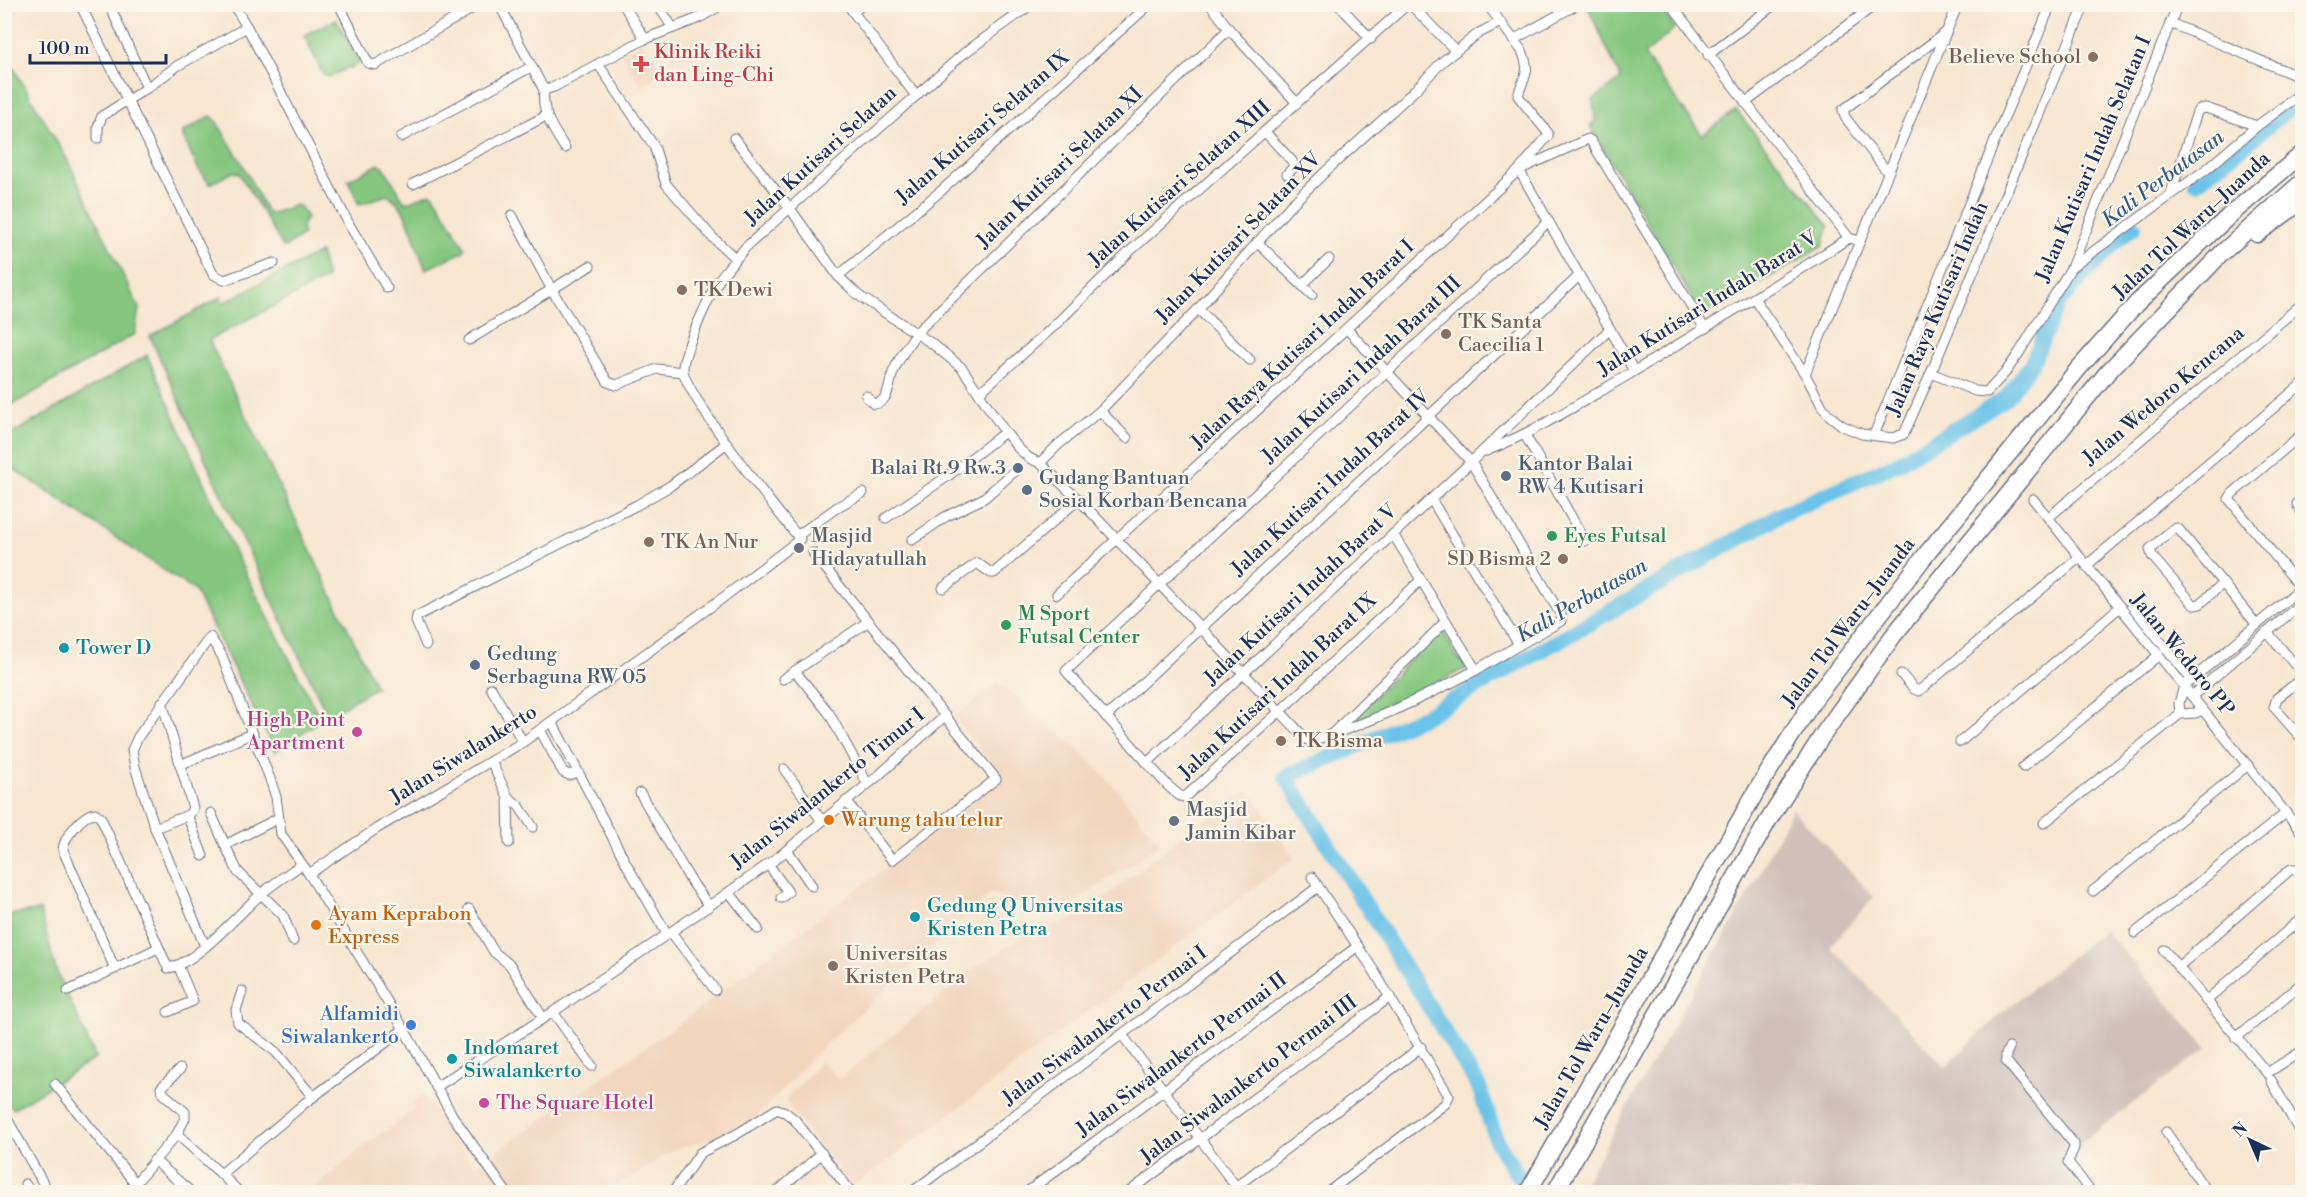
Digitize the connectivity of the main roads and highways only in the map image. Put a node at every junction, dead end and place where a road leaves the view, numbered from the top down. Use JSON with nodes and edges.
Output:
{"nodes":[{"id":1,"x":2302,"y":153,"type":"edge"},
{"id":2,"x":2302,"y":182,"type":"edge"},
{"id":3,"x":2302,"y":201,"type":"edge"},
{"id":4,"x":2223,"y":252,"type":"junction"},
{"id":5,"x":1528,"y":1192,"type":"edge"},
{"id":6,"x":1555,"y":1192,"type":"edge"}],
"edges":[{"from":1,"to":5,"type":"highway","name":"Jalan Tol Waru–Juanda"},
{"from":2,"to":4,"type":"highway","name":"Jalan Tol Waru–Juanda"},
{"from":3,"to":4,"type":"highway"},
{"from":4,"to":6,"type":"highway","name":"Jalan Tol Waru–Juanda"}]}
